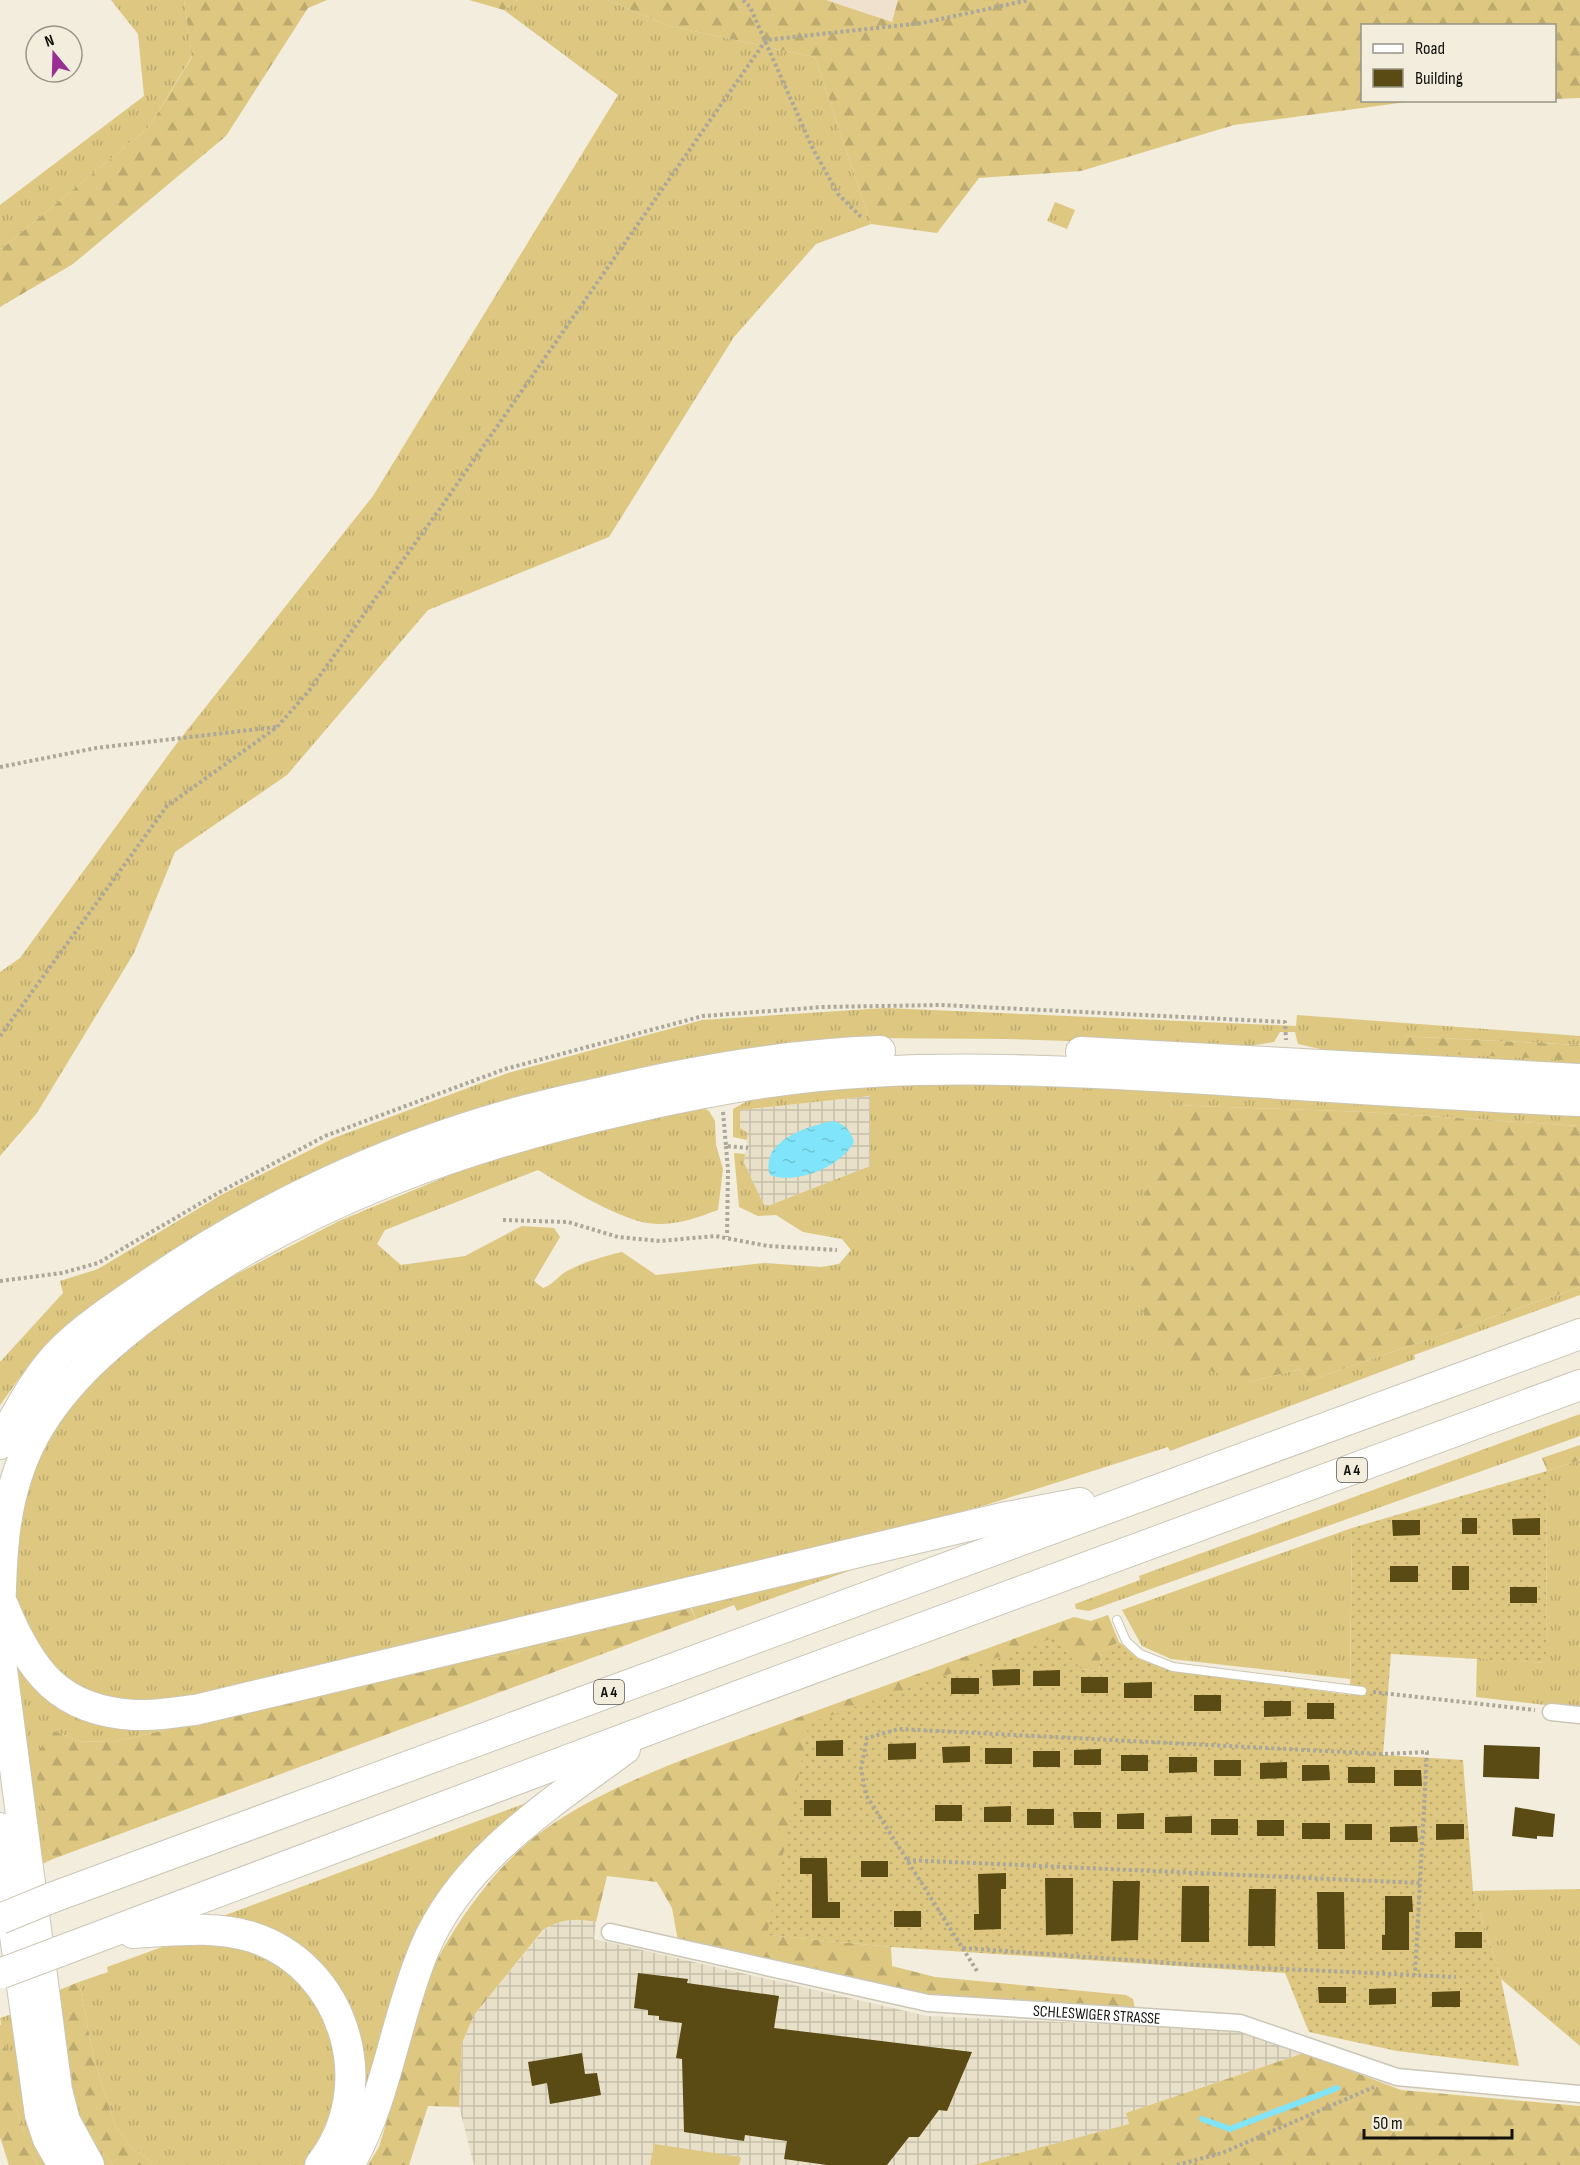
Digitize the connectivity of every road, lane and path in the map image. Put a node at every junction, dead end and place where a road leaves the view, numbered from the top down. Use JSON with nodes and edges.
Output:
{"nodes":[{"id":1,"x":743,"y":0,"type":"edge"},
{"id":2,"x":1029,"y":0,"type":"edge"},
{"id":3,"x":766,"y":40,"type":"junction"},
{"id":4,"x":863,"y":219,"type":"dead end"},
{"id":5,"x":276,"y":727,"type":"junction"},
{"id":6,"x":0,"y":767,"type":"edge"},
{"id":7,"x":1285,"y":1022,"type":"dead end"},
{"id":8,"x":0,"y":1036,"type":"edge"},
{"id":9,"x":1287,"y":1041,"type":"dead end"},
{"id":10,"x":1580,"y":1079,"type":"edge"},
{"id":11,"x":722,"y":1089,"type":"junction"},
{"id":12,"x":1580,"y":1101,"type":"edge"},
{"id":13,"x":726,"y":1146,"type":"junction"},
{"id":14,"x":748,"y":1148,"type":"dead end"},
{"id":15,"x":503,"y":1220,"type":"dead end"},
{"id":16,"x":728,"y":1237,"type":"junction"},
{"id":17,"x":837,"y":1250,"type":"dead end"},
{"id":18,"x":1580,"y":1334,"type":"edge"},
{"id":19,"x":1580,"y":1385,"type":"edge"},
{"id":20,"x":0,"y":1444,"type":"edge"},
{"id":21,"x":1166,"y":1486,"type":"junction"},
{"id":22,"x":0,"y":1600,"type":"edge"},
{"id":23,"x":1117,"y":1620,"type":"dead end"},
{"id":24,"x":0,"y":1636,"type":"edge"},
{"id":25,"x":0,"y":1654,"type":"edge"},
{"id":26,"x":1362,"y":1690,"type":"joint"},
{"id":27,"x":1551,"y":1712,"type":"joint"},
{"id":28,"x":1580,"y":1715,"type":"edge"},
{"id":29,"x":654,"y":1728,"type":"junction"},
{"id":30,"x":0,"y":1827,"type":"edge"},
{"id":31,"x":907,"y":1860,"type":"junction"},
{"id":32,"x":1420,"y":1883,"type":"junction"},
{"id":33,"x":0,"y":1919,"type":"edge"},
{"id":34,"x":610,"y":1932,"type":"dead end"},
{"id":35,"x":100,"y":1935,"type":"junction"},
{"id":36,"x":963,"y":1948,"type":"junction"},
{"id":37,"x":977,"y":1971,"type":"dead end"},
{"id":38,"x":1,"y":1974,"type":"edge"},
{"id":39,"x":1415,"y":1975,"type":"junction"},
{"id":40,"x":1456,"y":1977,"type":"dead end"},
{"id":41,"x":1397,"y":2077,"type":"junction"},
{"id":42,"x":1580,"y":2094,"type":"edge"},
{"id":43,"x":63,"y":2165,"type":"edge"},
{"id":44,"x":89,"y":2165,"type":"edge"},
{"id":45,"x":320,"y":2165,"type":"edge"},
{"id":46,"x":349,"y":2165,"type":"edge"},
{"id":47,"x":1177,"y":2165,"type":"edge"}],
"edges":[{"from":1,"to":3,"type":"path"},
{"from":2,"to":3,"type":"path"},
{"from":3,"to":4,"type":"path"},
{"from":3,"to":5,"type":"path"},
{"from":5,"to":6,"type":"path"},
{"from":5,"to":8,"type":"path"},
{"from":7,"to":9,"type":"path"},
{"from":10,"to":20,"type":"highway"},
{"from":11,"to":12,"type":"highway"},
{"from":11,"to":13,"type":"path"},
{"from":11,"to":22,"type":"highway"},
{"from":13,"to":14,"type":"path"},
{"from":13,"to":16,"type":"path"},
{"from":15,"to":16,"type":"path"},
{"from":16,"to":17,"type":"path"},
{"from":18,"to":21,"type":"highway","number":"A 4"},
{"from":19,"to":29,"type":"highway","number":"A 4"},
{"from":21,"to":22,"type":"highway"},
{"from":21,"to":33,"type":"highway","number":"A 4","bridge":true},
{"from":22,"to":24,"type":"highway"},
{"from":23,"to":26,"type":"lane"},
{"from":25,"to":44,"type":"highway"},
{"from":26,"to":27,"type":"path"},
{"from":27,"to":28,"type":"street"},
{"from":29,"to":35,"type":"highway","number":"A 4"},
{"from":29,"to":46,"type":"highway","number":"A 4"},
{"from":30,"to":43,"type":"highway"},
{"from":31,"to":32,"type":"path"},
{"from":31,"to":32,"type":"path"},
{"from":31,"to":36,"type":"path"},
{"from":32,"to":39,"type":"path"},
{"from":34,"to":41,"type":"street","name":"SCHLESWIGER STRASSE"},
{"from":35,"to":38,"type":"highway","number":"A 4","bridge":true},
{"from":35,"to":45,"type":"highway"},
{"from":36,"to":37,"type":"path"},
{"from":36,"to":39,"type":"path"},
{"from":39,"to":40,"type":"path"},
{"from":41,"to":42,"type":"street","name":"SCHLESWIGER STRASSE"},
{"from":41,"to":47,"type":"path"}]}
